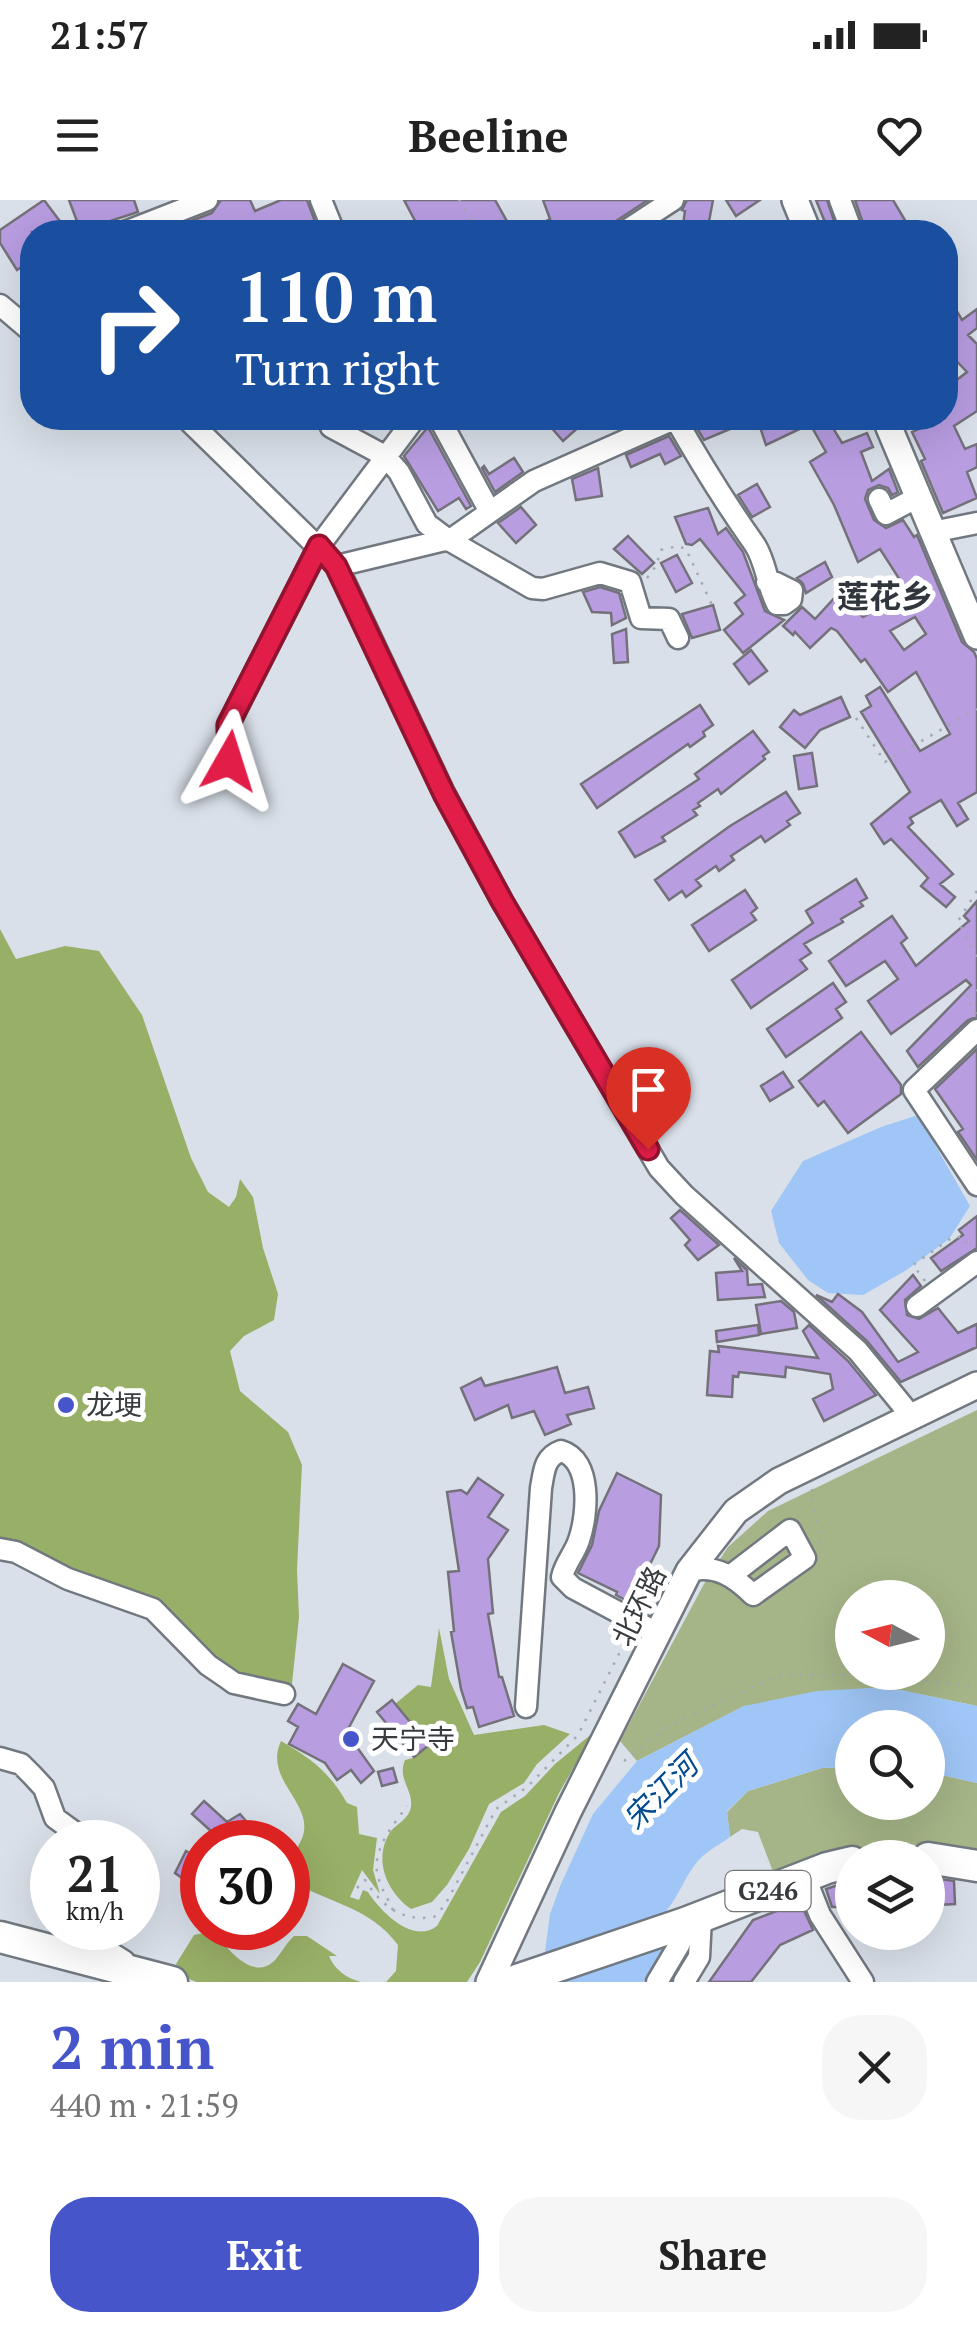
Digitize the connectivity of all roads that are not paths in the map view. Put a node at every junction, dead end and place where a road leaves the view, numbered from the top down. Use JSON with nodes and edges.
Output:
{"nodes":[{"id":1,"x":207,"y":200,"type":"edge"},
{"id":2,"x":673,"y":200,"type":"edge"},
{"id":3,"x":167,"y":207,"type":"edge"},
{"id":4,"x":145,"y":220,"type":"edge"},
{"id":5,"x":642,"y":220,"type":"edge"},
{"id":6,"x":0,"y":304,"type":"edge"},
{"id":7,"x":20,"y":322,"type":"edge"},
{"id":8,"x":198,"y":430,"type":"edge"},
{"id":9,"x":337,"y":430,"type":"edge"},
{"id":10,"x":406,"y":430,"type":"edge"},
{"id":11,"x":446,"y":430,"type":"edge"},
{"id":12,"x":649,"y":430,"type":"edge"},
{"id":13,"x":683,"y":430,"type":"edge"},
{"id":14,"x":890,"y":430,"type":"edge"},
{"id":15,"x":385,"y":456,"type":"junction"},
{"id":16,"x":918,"y":497,"type":"junction"},
{"id":17,"x":879,"y":499,"type":"dead end"},
{"id":18,"x":490,"y":512,"type":"junction"},
{"id":19,"x":977,"y":524,"type":"edge"},
{"id":20,"x":932,"y":532,"type":"junction"},
{"id":21,"x":447,"y":539,"type":"junction"},
{"id":22,"x":319,"y":546,"type":"junction"},
{"id":23,"x":336,"y":566,"type":"junction"},
{"id":24,"x":766,"y":582,"type":"dead end"},
{"id":25,"x":977,"y":636,"type":"edge"},
{"id":26,"x":678,"y":638,"type":"dead end"},
{"id":27,"x":229,"y":761,"type":"dead end"},
{"id":28,"x":977,"y":1030,"type":"edge"},
{"id":29,"x":977,"y":1184,"type":"edge"},
{"id":30,"x":977,"y":1260,"type":"edge"},
{"id":31,"x":925,"y":1300,"type":"road end"},
{"id":32,"x":977,"y":1386,"type":"edge"},
{"id":33,"x":912,"y":1417,"type":"junction"},
{"id":34,"x":0,"y":1549,"type":"edge"},
{"id":35,"x":689,"y":1571,"type":"junction"},
{"id":36,"x":730,"y":1576,"type":"dead end"},
{"id":37,"x":659,"y":1634,"type":"junction"},
{"id":38,"x":284,"y":1694,"type":"dead end"},
{"id":39,"x":526,"y":1707,"type":"dead end"},
{"id":40,"x":0,"y":1758,"type":"edge"},
{"id":41,"x":58,"y":1820,"type":"edge"},
{"id":42,"x":945,"y":1861,"type":"edge"},
{"id":43,"x":977,"y":1866,"type":"edge"},
{"id":44,"x":835,"y":1867,"type":"edge"},
{"id":45,"x":805,"y":1877,"type":"junction"},
{"id":46,"x":693,"y":1920,"type":"junction"},
{"id":47,"x":0,"y":1937,"type":"edge"},
{"id":48,"x":107,"y":1950,"type":"edge"},
{"id":49,"x":159,"y":1978,"type":"edge"},
{"id":50,"x":519,"y":1980,"type":"edge"},
{"id":51,"x":490,"y":1982,"type":"edge"},
{"id":52,"x":657,"y":1982,"type":"edge"},
{"id":53,"x":684,"y":1982,"type":"edge"},
{"id":54,"x":863,"y":1982,"type":"edge"}],
"edges":[{"from":1,"to":3,"type":"street"},
{"from":2,"to":5,"type":"street"},
{"from":3,"to":4,"type":"street"},
{"from":6,"to":7,"type":"street"},
{"from":8,"to":22,"type":"street"},
{"from":9,"to":15,"type":"street"},
{"from":10,"to":15,"type":"street"},
{"from":11,"to":18,"type":"street"},
{"from":12,"to":18,"type":"street"},
{"from":13,"to":24,"type":"street"},
{"from":14,"to":16,"type":"main road"},
{"from":15,"to":21,"type":"street"},
{"from":15,"to":22,"type":"street"},
{"from":16,"to":17,"type":"street"},
{"from":16,"to":20,"type":"main road"},
{"from":18,"to":21,"type":"street"},
{"from":19,"to":20,"type":"street"},
{"from":20,"to":25,"type":"main road"},
{"from":21,"to":23,"type":"street"},
{"from":21,"to":26,"type":"street"},
{"from":22,"to":23,"type":"street"},
{"from":22,"to":27,"type":"street"},
{"from":23,"to":33,"type":"street"},
{"from":28,"to":29,"type":"street"},
{"from":30,"to":31,"type":"street"},
{"from":32,"to":33,"type":"main road","name":"北环路"},
{"from":33,"to":35,"type":"main road","name":"北环路"},
{"from":34,"to":38,"type":"street"},
{"from":35,"to":36,"type":"street"},
{"from":35,"to":37,"type":"main road","name":"北环路"},
{"from":37,"to":39,"type":"street"},
{"from":37,"to":51,"type":"main road","name":"北环路"},
{"from":40,"to":41,"type":"street"},
{"from":42,"to":43,"type":"highway"},
{"from":44,"to":45,"type":"highway","number":"G246"},
{"from":45,"to":46,"type":"highway","number":"G246"},
{"from":45,"to":54,"type":"street"},
{"from":46,"to":50,"type":"highway","number":"G246"},
{"from":46,"to":52,"type":"street"},
{"from":46,"to":53,"type":"street"},
{"from":47,"to":49,"type":"highway"},
{"from":48,"to":49,"type":"street"}]}
